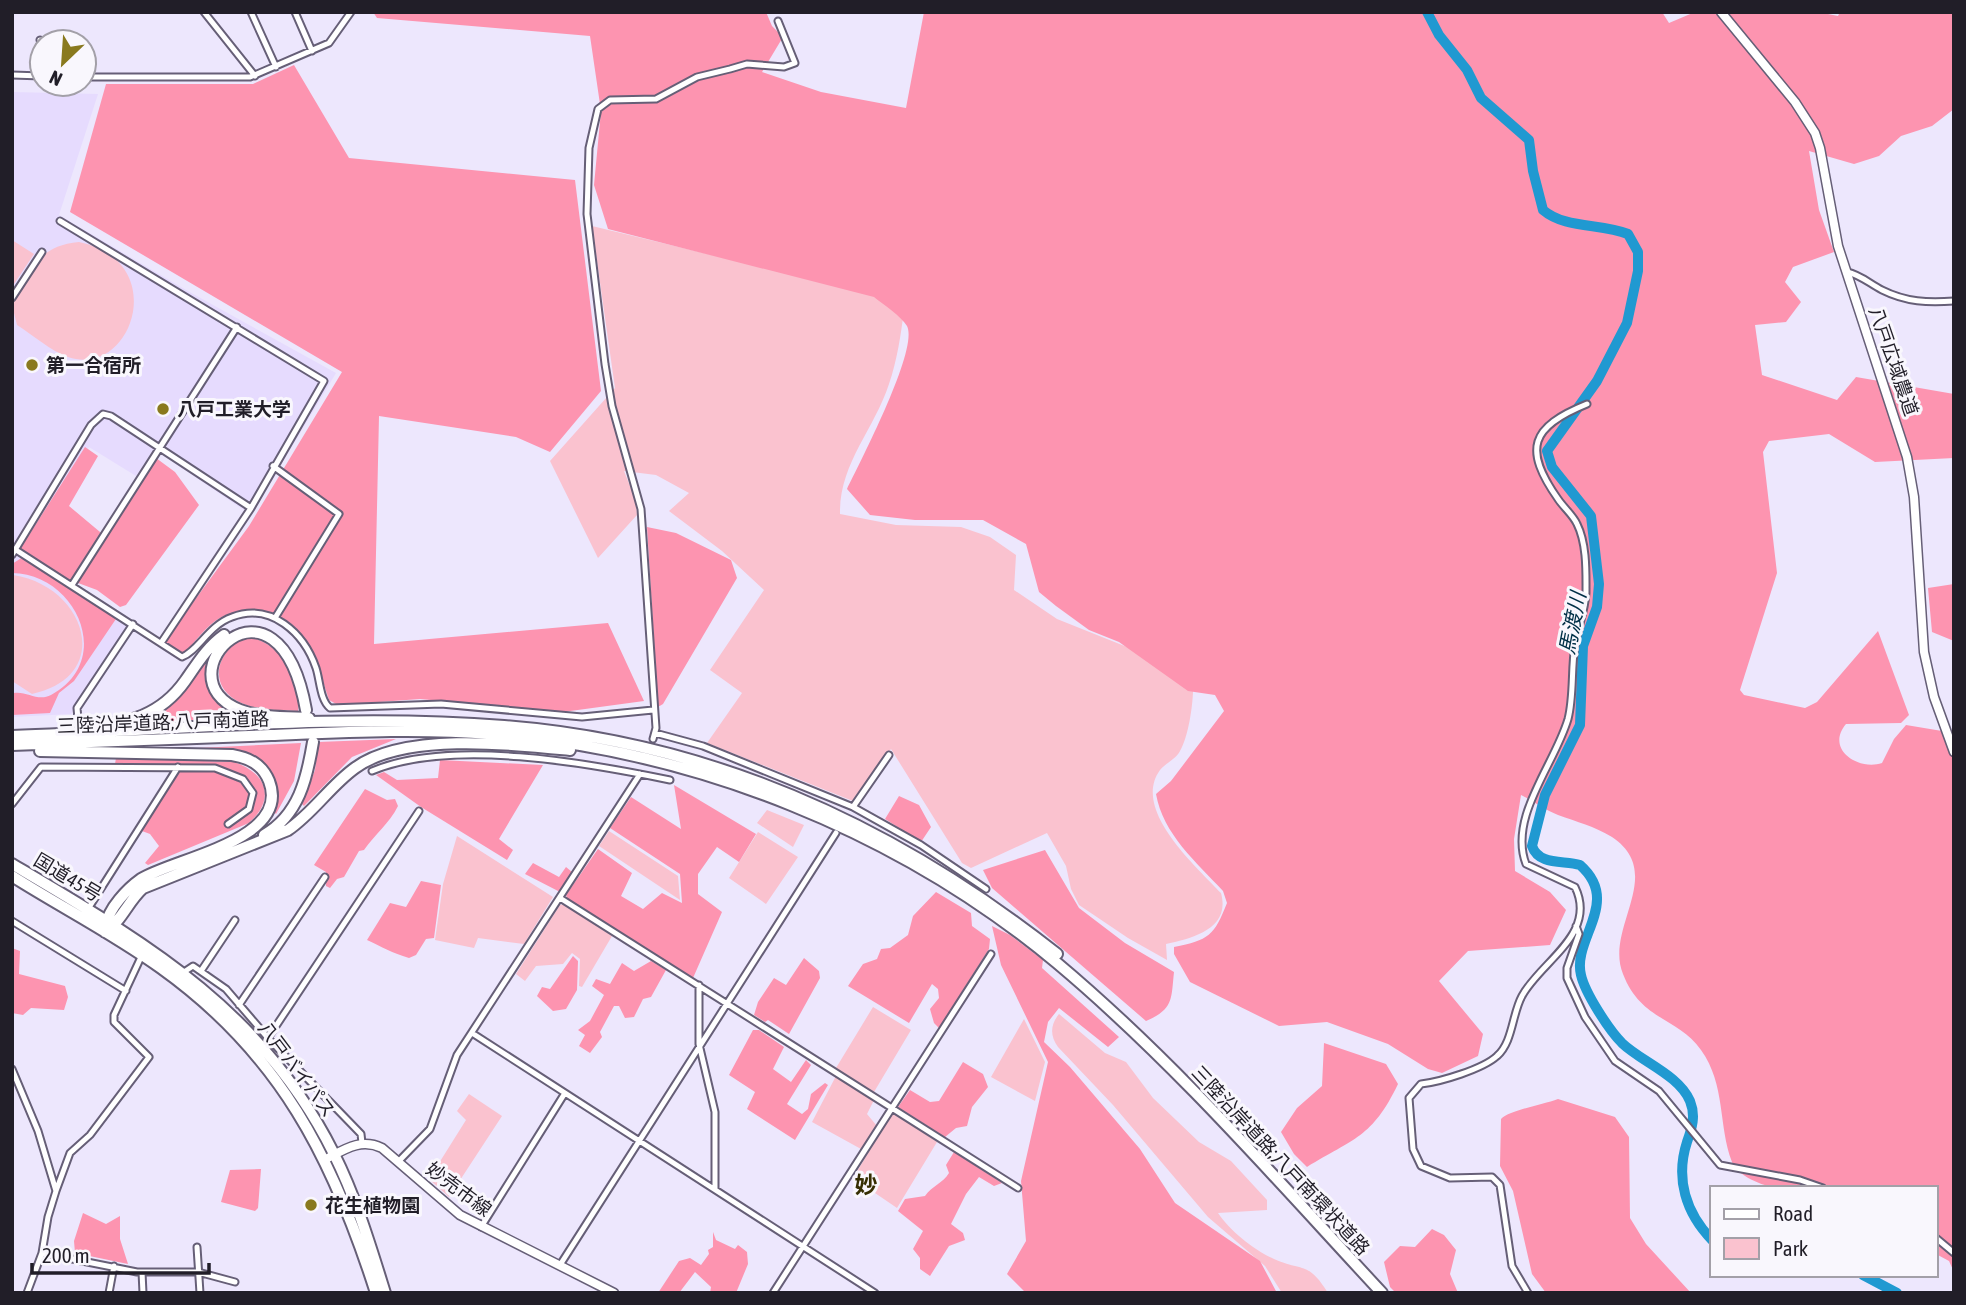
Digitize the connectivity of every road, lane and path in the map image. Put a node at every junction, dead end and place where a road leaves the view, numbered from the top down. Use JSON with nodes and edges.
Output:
{"nodes":[{"id":1,"x":204,"y":12,"type":"edge"},
{"id":2,"x":251,"y":12,"type":"edge"},
{"id":3,"x":295,"y":12,"type":"edge"},
{"id":4,"x":351,"y":12,"type":"edge"},
{"id":5,"x":1721,"y":12,"type":"edge"},
{"id":6,"x":778,"y":21,"type":"dead end"},
{"id":7,"x":312,"y":51,"type":"junction"},
{"id":8,"x":276,"y":66,"type":"junction"},
{"id":9,"x":255,"y":76,"type":"junction"},
{"id":10,"x":98,"y":77,"type":"edge"},
{"id":11,"x":60,"y":221,"type":"dead end"},
{"id":12,"x":41,"y":252,"type":"dead end"},
{"id":13,"x":1847,"y":272,"type":"junction"},
{"id":14,"x":12,"y":299,"type":"edge"},
{"id":15,"x":1954,"y":301,"type":"edge"},
{"id":16,"x":237,"y":327,"type":"junction"},
{"id":17,"x":1587,"y":404,"type":"dead end"},
{"id":18,"x":159,"y":449,"type":"junction"},
{"id":19,"x":273,"y":466,"type":"junction"},
{"id":20,"x":251,"y":508,"type":"junction"},
{"id":21,"x":14,"y":552,"type":"edge"},
{"id":22,"x":72,"y":585,"type":"junction"},
{"id":23,"x":275,"y":618,"type":"junction"},
{"id":24,"x":133,"y":624,"type":"junction"},
{"id":25,"x":161,"y":643,"type":"junction"},
{"id":26,"x":653,"y":710,"type":"junction"},
{"id":27,"x":78,"y":719,"type":"dead end"},
{"id":28,"x":415,"y":722,"type":"junction"},
{"id":29,"x":12,"y":735,"type":"edge"},
{"id":30,"x":312,"y":735,"type":"junction"},
{"id":31,"x":12,"y":748,"type":"edge"},
{"id":32,"x":1954,"y":752,"type":"edge"},
{"id":33,"x":889,"y":755,"type":"dead end"},
{"id":34,"x":80,"y":759,"type":"dead end"},
{"id":35,"x":650,"y":759,"type":"junction"},
{"id":36,"x":81,"y":767,"type":"junction"},
{"id":37,"x":178,"y":767,"type":"junction"},
{"id":38,"x":373,"y":771,"type":"dead end"},
{"id":39,"x":640,"y":774,"type":"junction"},
{"id":40,"x":670,"y":780,"type":"dead end"},
{"id":41,"x":12,"y":804,"type":"edge"},
{"id":42,"x":853,"y":807,"type":"junction"},
{"id":43,"x":419,"y":811,"type":"dead end"},
{"id":44,"x":228,"y":824,"type":"dead end"},
{"id":45,"x":836,"y":833,"type":"dead end"},
{"id":46,"x":224,"y":849,"type":"junction"},
{"id":47,"x":12,"y":864,"type":"edge"},
{"id":48,"x":12,"y":876,"type":"edge"},
{"id":49,"x":326,"y":877,"type":"dead end"},
{"id":50,"x":986,"y":888,"type":"dead end"},
{"id":51,"x":560,"y":898,"type":"junction"},
{"id":52,"x":88,"y":909,"type":"junction"},
{"id":53,"x":235,"y":920,"type":"dead end"},
{"id":54,"x":12,"y":921,"type":"edge"},
{"id":55,"x":109,"y":926,"type":"junction"},
{"id":56,"x":1576,"y":926,"type":"junction"},
{"id":57,"x":992,"y":954,"type":"dead end"},
{"id":58,"x":142,"y":955,"type":"junction"},
{"id":59,"x":201,"y":971,"type":"junction"},
{"id":60,"x":184,"y":972,"type":"junction"},
{"id":61,"x":699,"y":985,"type":"junction"},
{"id":62,"x":126,"y":991,"type":"junction"},
{"id":63,"x":727,"y":1003,"type":"junction"},
{"id":64,"x":239,"y":1005,"type":"junction"},
{"id":65,"x":472,"y":1033,"type":"junction"},
{"id":66,"x":268,"y":1038,"type":"junction"},
{"id":67,"x":699,"y":1044,"type":"junction"},
{"id":68,"x":1154,"y":1052,"type":"junction"},
{"id":69,"x":12,"y":1069,"type":"edge"},
{"id":70,"x":565,"y":1093,"type":"junction"},
{"id":71,"x":892,"y":1108,"type":"junction"},
{"id":72,"x":638,"y":1140,"type":"junction"},
{"id":73,"x":362,"y":1143,"type":"junction"},
{"id":74,"x":330,"y":1157,"type":"junction"},
{"id":75,"x":398,"y":1162,"type":"junction"},
{"id":76,"x":1817,"y":1186,"type":"edge"},
{"id":77,"x":1018,"y":1188,"type":"dead end"},
{"id":78,"x":715,"y":1189,"type":"junction"},
{"id":79,"x":56,"y":1191,"type":"junction"},
{"id":80,"x":481,"y":1227,"type":"junction"},
{"id":81,"x":1938,"y":1240,"type":"edge"},
{"id":82,"x":804,"y":1245,"type":"junction"},
{"id":83,"x":197,"y":1247,"type":"dead end"},
{"id":84,"x":42,"y":1253,"type":"junction"},
{"id":85,"x":1954,"y":1254,"type":"edge"},
{"id":86,"x":560,"y":1265,"type":"junction"},
{"id":87,"x":114,"y":1266,"type":"junction"},
{"id":88,"x":142,"y":1272,"type":"junction"},
{"id":89,"x":198,"y":1272,"type":"junction"},
{"id":90,"x":235,"y":1282,"type":"dead end"},
{"id":91,"x":27,"y":1293,"type":"edge"},
{"id":92,"x":109,"y":1293,"type":"edge"},
{"id":93,"x":143,"y":1293,"type":"edge"},
{"id":94,"x":200,"y":1293,"type":"edge"},
{"id":95,"x":376,"y":1293,"type":"edge"},
{"id":96,"x":385,"y":1293,"type":"edge"},
{"id":97,"x":614,"y":1293,"type":"edge"},
{"id":98,"x":773,"y":1293,"type":"edge"},
{"id":99,"x":875,"y":1293,"type":"edge"},
{"id":100,"x":1382,"y":1293,"type":"edge"},
{"id":101,"x":1528,"y":1293,"type":"edge"}],
"edges":[{"from":1,"to":9,"type":"street"},
{"from":2,"to":8,"type":"street"},
{"from":3,"to":7,"type":"street"},
{"from":4,"to":7,"type":"street"},
{"from":5,"to":13,"type":"street","name":"八戸広域農道"},
{"from":6,"to":26,"type":"street"},
{"from":7,"to":8,"type":"street"},
{"from":8,"to":9,"type":"street"},
{"from":9,"to":10,"type":"street"},
{"from":11,"to":16,"type":"street"},
{"from":12,"to":14,"type":"street"},
{"from":13,"to":15,"type":"street"},
{"from":13,"to":32,"type":"street","name":"八戸広域農道"},
{"from":16,"to":18,"type":"street"},
{"from":16,"to":19,"type":"street"},
{"from":17,"to":56,"type":"street"},
{"from":18,"to":20,"type":"street"},
{"from":18,"to":21,"type":"street"},
{"from":18,"to":22,"type":"street"},
{"from":19,"to":20,"type":"street"},
{"from":19,"to":23,"type":"street"},
{"from":20,"to":25,"type":"street"},
{"from":21,"to":22,"type":"street"},
{"from":22,"to":24,"type":"street"},
{"from":23,"to":25,"type":"street"},
{"from":23,"to":26,"type":"street"},
{"from":24,"to":25,"type":"street"},
{"from":24,"to":27,"type":"street"},
{"from":26,"to":42,"type":"street"},
{"from":28,"to":29,"type":"highway"},
{"from":28,"to":30,"type":"highway","name":"三陸沿岸道路;八戸南環状道路"},
{"from":28,"to":68,"type":"highway","name":"三陸沿岸道路;八戸南環状道路"},
{"from":29,"to":30,"type":"highway","name":"三陸沿岸道路;八戸南道路"},
{"from":30,"to":31,"type":"highway","name":"三陸沿岸道路;八戸南道路"},
{"from":30,"to":35,"type":"highway","name":"三陸沿岸道路;八戸南環状道路"},
{"from":30,"to":46,"type":"highway"},
{"from":31,"to":46,"type":"highway"},
{"from":33,"to":42,"type":"street"},
{"from":34,"to":36,"type":"street"},
{"from":35,"to":46,"type":"highway"},
{"from":35,"to":68,"type":"highway","name":"三陸沿岸道路;八戸南環状道路"},
{"from":36,"to":37,"type":"street"},
{"from":36,"to":41,"type":"street"},
{"from":37,"to":44,"type":"street"},
{"from":37,"to":52,"type":"street"},
{"from":38,"to":39,"type":"street"},
{"from":39,"to":40,"type":"street"},
{"from":39,"to":51,"type":"street"},
{"from":42,"to":50,"type":"street"},
{"from":43,"to":66,"type":"street"},
{"from":45,"to":63,"type":"street"},
{"from":46,"to":55,"type":"highway"},
{"from":47,"to":52,"type":"highway","name":"国道45号"},
{"from":48,"to":55,"type":"highway","name":"国道45号"},
{"from":49,"to":64,"type":"street"},
{"from":51,"to":61,"type":"street"},
{"from":51,"to":65,"type":"street"},
{"from":52,"to":55,"type":"highway","name":"国道45号"},
{"from":53,"to":59,"type":"street"},
{"from":54,"to":62,"type":"street"},
{"from":55,"to":58,"type":"highway","name":"八戸バイパス"},
{"from":55,"to":60,"type":"highway","name":"八戸バイパス"},
{"from":56,"to":76,"type":"street"},
{"from":56,"to":101,"type":"street"},
{"from":57,"to":71,"type":"street"},
{"from":58,"to":62,"type":"street"},
{"from":58,"to":74,"type":"highway","name":"八戸バイパス"},
{"from":59,"to":60,"type":"street"},
{"from":59,"to":64,"type":"street"},
{"from":60,"to":74,"type":"highway","name":"八戸バイパス"},
{"from":61,"to":63,"type":"street"},
{"from":61,"to":67,"type":"street"},
{"from":62,"to":79,"type":"street"},
{"from":63,"to":67,"type":"street"},
{"from":63,"to":71,"type":"street"},
{"from":64,"to":66,"type":"street"},
{"from":65,"to":70,"type":"street"},
{"from":65,"to":75,"type":"street"},
{"from":66,"to":73,"type":"street"},
{"from":67,"to":72,"type":"street"},
{"from":67,"to":78,"type":"street"},
{"from":68,"to":100,"type":"highway","name":"三陸沿岸道路;八戸南環状道路"},
{"from":69,"to":79,"type":"street"},
{"from":70,"to":72,"type":"street"},
{"from":70,"to":80,"type":"street"},
{"from":71,"to":77,"type":"street"},
{"from":71,"to":82,"type":"street"},
{"from":72,"to":78,"type":"street"},
{"from":72,"to":86,"type":"street"},
{"from":73,"to":74,"type":"street"},
{"from":73,"to":75,"type":"street","name":"妙売市線"},
{"from":74,"to":95,"type":"highway","name":"八戸バイパス"},
{"from":74,"to":96,"type":"highway","name":"八戸バイパス"},
{"from":75,"to":80,"type":"street","name":"妙売市線"},
{"from":78,"to":82,"type":"street"},
{"from":79,"to":84,"type":"street"},
{"from":80,"to":86,"type":"street","name":"妙売市線"},
{"from":81,"to":85,"type":"street"},
{"from":82,"to":98,"type":"street"},
{"from":82,"to":99,"type":"street"},
{"from":83,"to":89,"type":"street"},
{"from":84,"to":87,"type":"street"},
{"from":84,"to":91,"type":"street"},
{"from":86,"to":97,"type":"street","name":"妙売市線"},
{"from":87,"to":88,"type":"street"},
{"from":87,"to":92,"type":"street"},
{"from":88,"to":89,"type":"street"},
{"from":88,"to":93,"type":"street"},
{"from":89,"to":90,"type":"street"},
{"from":89,"to":94,"type":"street"}]}
